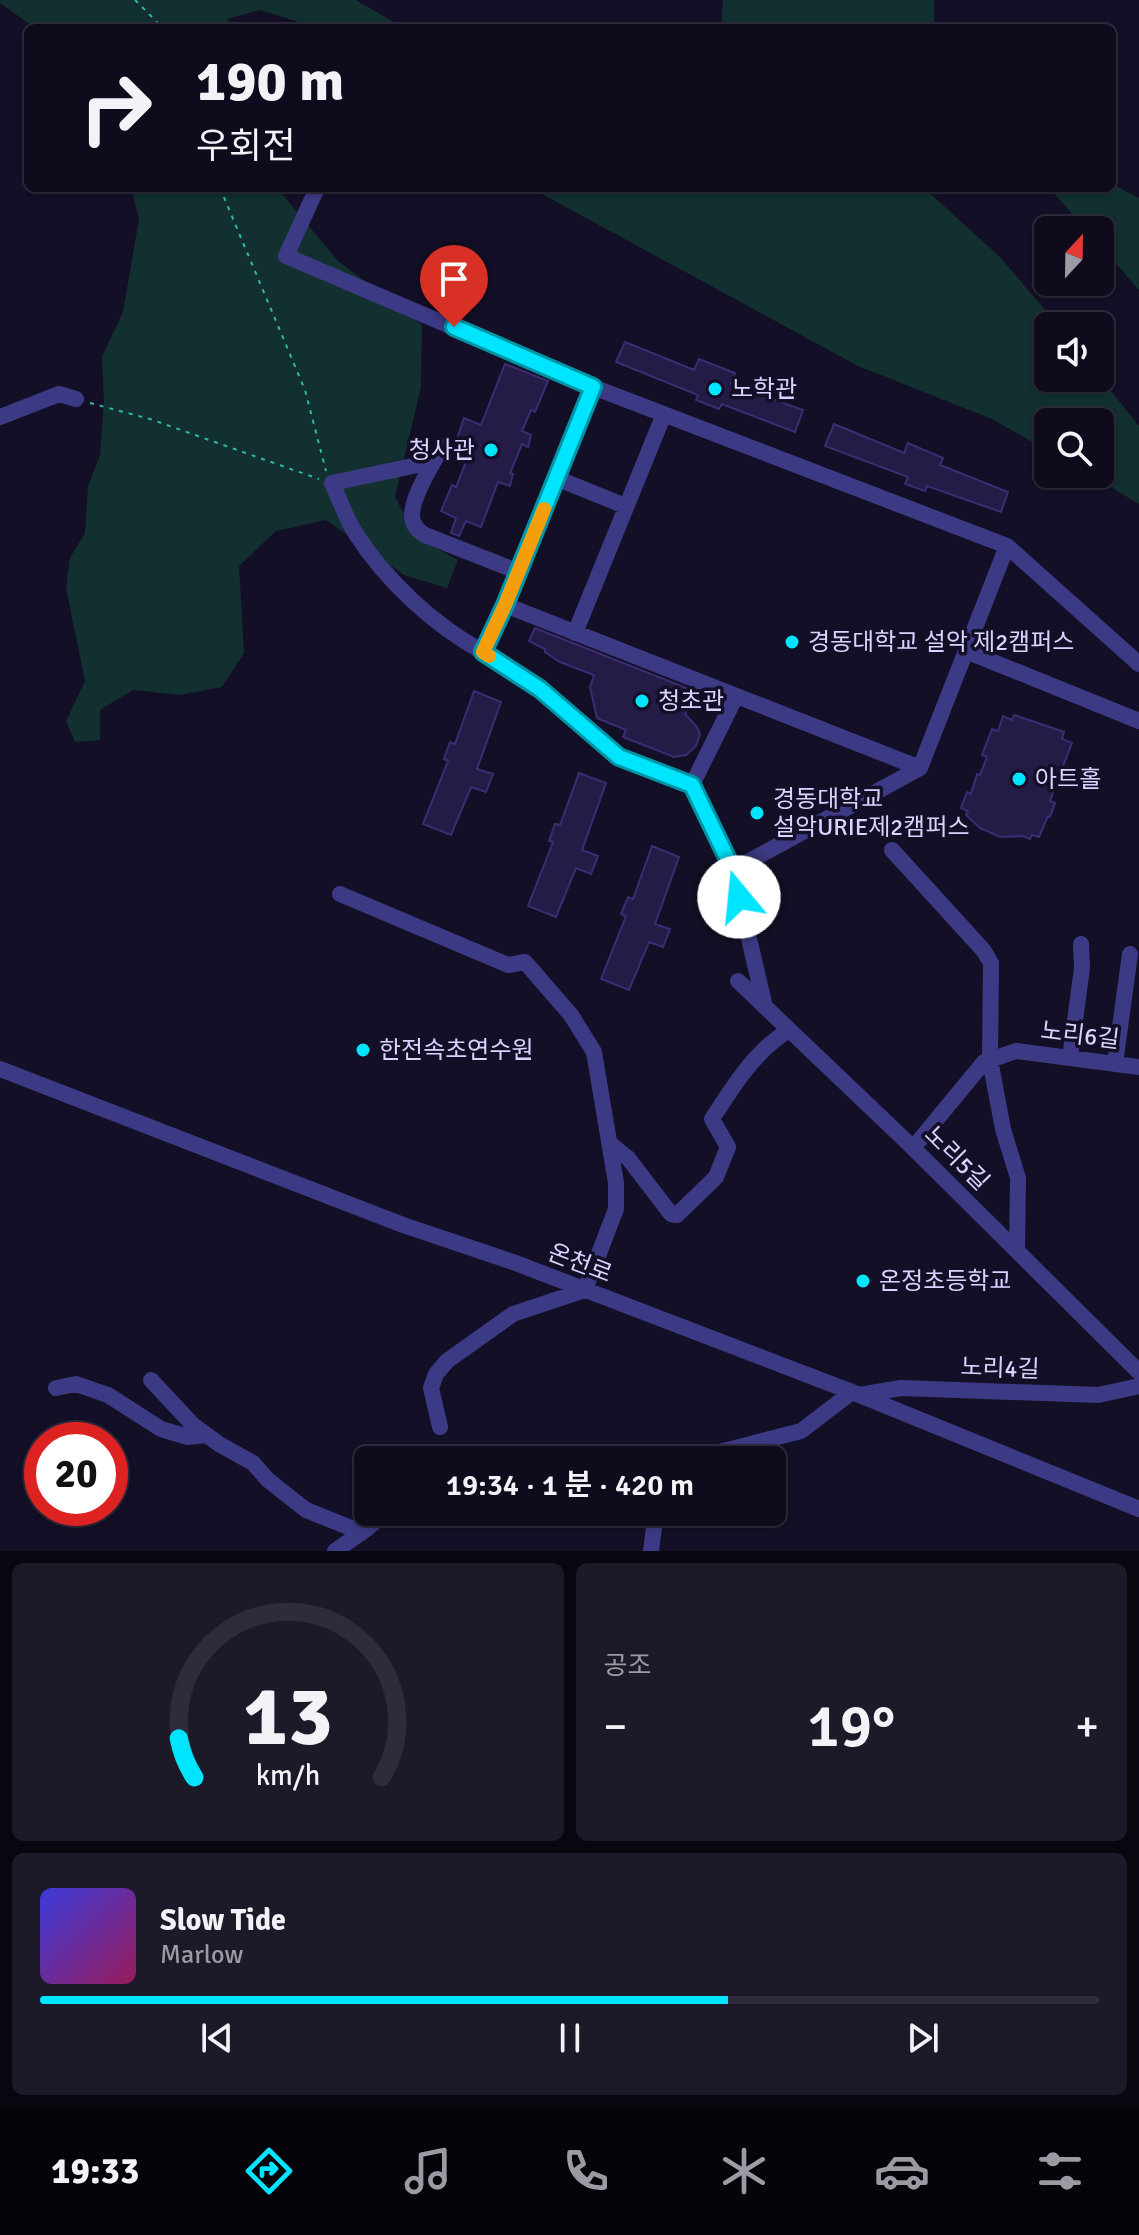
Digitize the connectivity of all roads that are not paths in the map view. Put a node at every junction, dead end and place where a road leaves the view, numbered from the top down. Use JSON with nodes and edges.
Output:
{"nodes":[{"id":1,"x":315,"y":192,"type":"edge"},
{"id":2,"x":593,"y":387,"type":"junction"},
{"id":3,"x":76,"y":399,"type":"road end"},
{"id":4,"x":664,"y":414,"type":"junction"},
{"id":5,"x":0,"y":417,"type":"edge"},
{"id":6,"x":444,"y":446,"type":"dead end"},
{"id":7,"x":432,"y":462,"type":"junction"},
{"id":8,"x":556,"y":478,"type":"junction"},
{"id":9,"x":625,"y":506,"type":"junction"},
{"id":10,"x":1007,"y":546,"type":"junction"},
{"id":11,"x":519,"y":572,"type":"junction"},
{"id":12,"x":505,"y":605,"type":"junction"},
{"id":13,"x":575,"y":633,"type":"junction"},
{"id":14,"x":966,"y":651,"type":"junction"},
{"id":15,"x":483,"y":652,"type":"junction"},
{"id":16,"x":1139,"y":664,"type":"edge"},
{"id":17,"x":736,"y":696,"type":"junction"},
{"id":18,"x":1139,"y":721,"type":"edge"},
{"id":19,"x":920,"y":768,"type":"junction"},
{"id":20,"x":692,"y":785,"type":"junction"},
{"id":21,"x":892,"y":850,"type":"dead end"},
{"id":22,"x":733,"y":870,"type":"junction"},
{"id":23,"x":340,"y":894,"type":"dead end"},
{"id":24,"x":1081,"y":944,"type":"dead end"},
{"id":25,"x":1130,"y":954,"type":"dead end"},
{"id":26,"x":738,"y":981,"type":"dead end"},
{"id":27,"x":765,"y":1007,"type":"junction"},
{"id":28,"x":789,"y":1030,"type":"junction"},
{"id":29,"x":1070,"y":1058,"type":"junction"},
{"id":30,"x":990,"y":1060,"type":"junction"},
{"id":31,"x":1115,"y":1064,"type":"junction"},
{"id":32,"x":1139,"y":1067,"type":"edge"},
{"id":33,"x":0,"y":1069,"type":"edge"},
{"id":34,"x":609,"y":1143,"type":"junction"},
{"id":35,"x":913,"y":1148,"type":"junction"},
{"id":36,"x":1017,"y":1251,"type":"junction"},
{"id":37,"x":585,"y":1290,"type":"junction"},
{"id":38,"x":1139,"y":1372,"type":"edge"},
{"id":39,"x":151,"y":1380,"type":"dead end"},
{"id":40,"x":1139,"y":1386,"type":"edge"},
{"id":41,"x":56,"y":1388,"type":"dead end"},
{"id":42,"x":856,"y":1394,"type":"junction"},
{"id":43,"x":440,"y":1427,"type":"dead end"},
{"id":44,"x":206,"y":1435,"type":"junction"},
{"id":45,"x":743,"y":1446,"type":"edge"},
{"id":46,"x":1139,"y":1509,"type":"edge"},
{"id":47,"x":368,"y":1526,"type":"edge"},
{"id":48,"x":654,"y":1526,"type":"edge"},
{"id":49,"x":361,"y":1532,"type":"junction"},
{"id":50,"x":335,"y":1551,"type":"edge"},
{"id":51,"x":651,"y":1551,"type":"edge"}],
"edges":[{"from":1,"to":2,"type":"street"},
{"from":2,"to":4,"type":"street"},
{"from":2,"to":8,"type":"street"},
{"from":3,"to":5,"type":"street"},
{"from":4,"to":9,"type":"street"},
{"from":4,"to":10,"type":"street"},
{"from":6,"to":7,"type":"street"},
{"from":7,"to":11,"type":"street"},
{"from":7,"to":15,"type":"street"},
{"from":8,"to":9,"type":"street"},
{"from":8,"to":11,"type":"street"},
{"from":9,"to":13,"type":"street"},
{"from":10,"to":14,"type":"street"},
{"from":10,"to":16,"type":"street"},
{"from":11,"to":12,"type":"street"},
{"from":12,"to":13,"type":"street"},
{"from":12,"to":15,"type":"street"},
{"from":13,"to":17,"type":"street"},
{"from":14,"to":18,"type":"street"},
{"from":14,"to":19,"type":"street"},
{"from":15,"to":20,"type":"street"},
{"from":17,"to":19,"type":"street"},
{"from":17,"to":20,"type":"street"},
{"from":19,"to":22,"type":"street"},
{"from":20,"to":22,"type":"street"},
{"from":21,"to":30,"type":"street"},
{"from":22,"to":27,"type":"street"},
{"from":23,"to":34,"type":"street"},
{"from":24,"to":29,"type":"street"},
{"from":25,"to":31,"type":"street"},
{"from":26,"to":27,"type":"street","name":"노리5길"},
{"from":27,"to":28,"type":"street","name":"노리5길"},
{"from":28,"to":34,"type":"street"},
{"from":28,"to":35,"type":"street","name":"노리5길"},
{"from":29,"to":30,"type":"street","name":"노리6길"},
{"from":29,"to":31,"type":"street","name":"노리6길"},
{"from":30,"to":35,"type":"street"},
{"from":30,"to":36,"type":"street"},
{"from":31,"to":32,"type":"street","name":"노리6길"},
{"from":33,"to":37,"type":"street","name":"온천로"},
{"from":34,"to":37,"type":"street"},
{"from":35,"to":36,"type":"street","name":"노리5길"},
{"from":36,"to":38,"type":"street","name":"노리5길"},
{"from":37,"to":42,"type":"street","name":"온천로"},
{"from":37,"to":43,"type":"street"},
{"from":39,"to":44,"type":"street"},
{"from":40,"to":42,"type":"street","name":"노리4길"},
{"from":41,"to":44,"type":"street"},
{"from":42,"to":45,"type":"street"},
{"from":42,"to":46,"type":"street","name":"온천로"},
{"from":44,"to":49,"type":"street"},
{"from":47,"to":49,"type":"street"},
{"from":48,"to":51,"type":"street"},
{"from":49,"to":50,"type":"street"}]}
